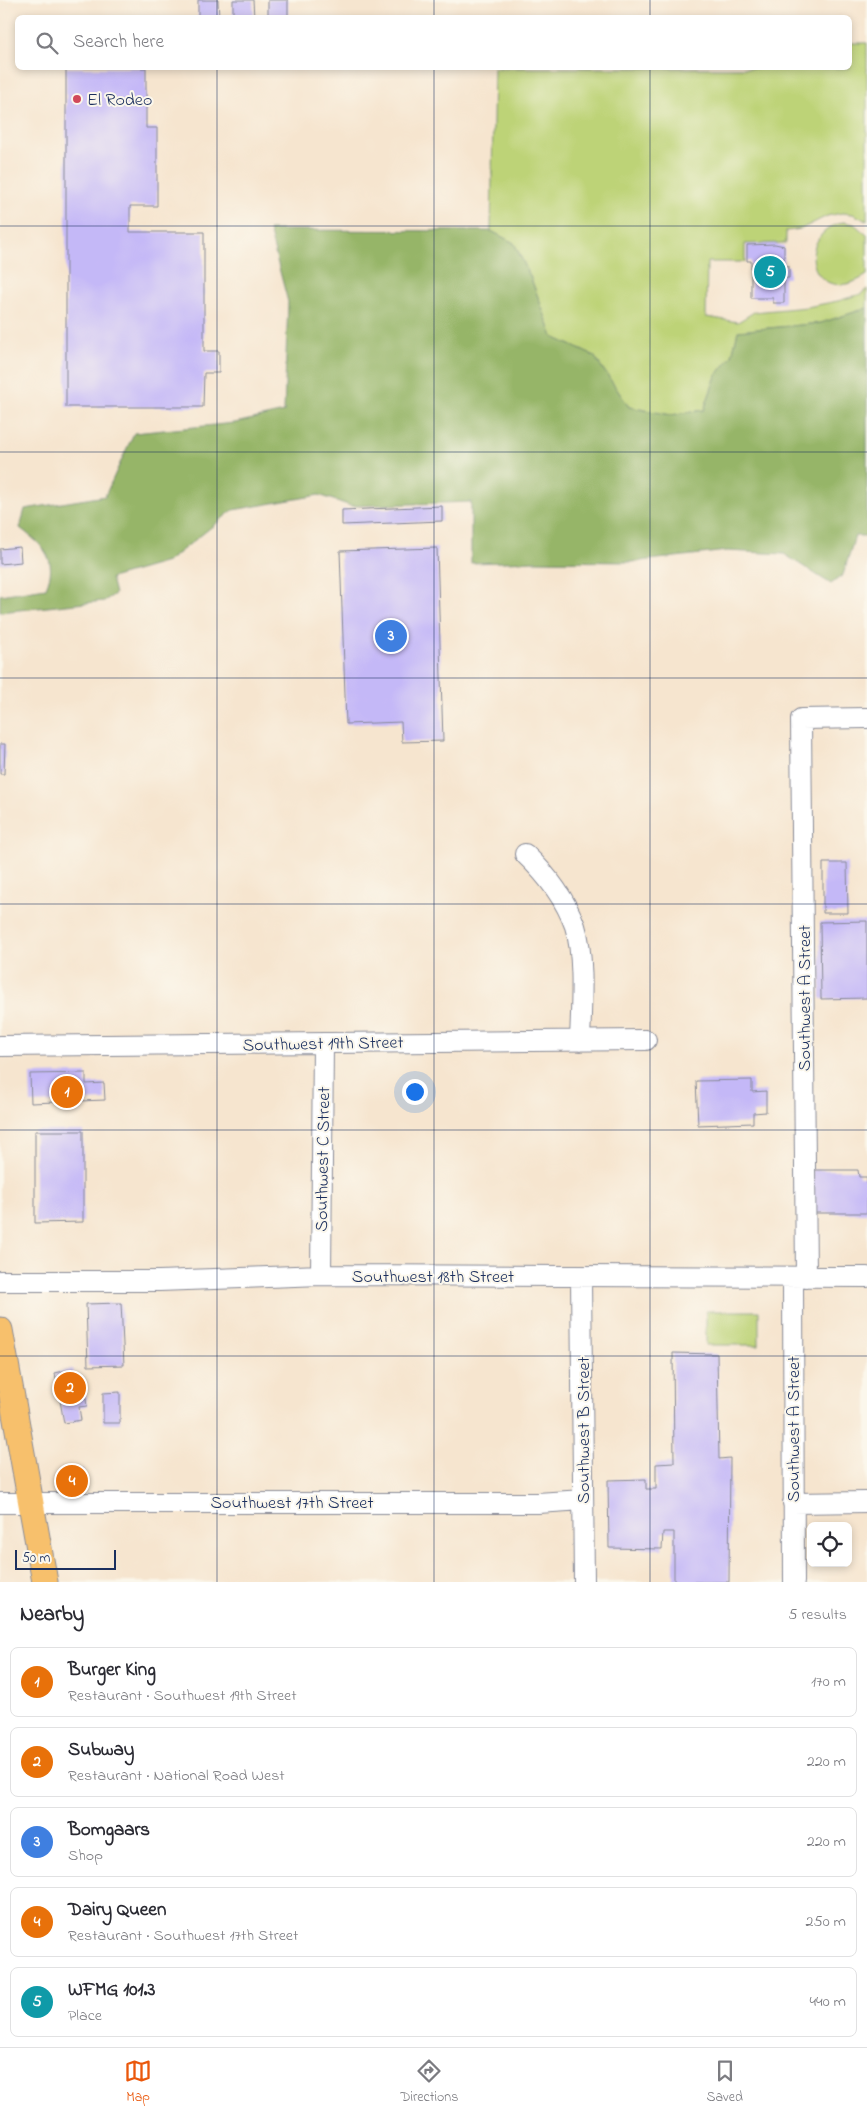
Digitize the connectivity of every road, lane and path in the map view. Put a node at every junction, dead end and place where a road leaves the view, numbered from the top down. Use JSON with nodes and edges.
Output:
{"nodes":[{"id":1,"x":867,"y":718,"type":"edge"},
{"id":2,"x":526,"y":854,"type":"dead end"},
{"id":3,"x":646,"y":1040,"type":"dead end"},
{"id":4,"x":580,"y":1041,"type":"junction"},
{"id":5,"x":323,"y":1043,"type":"junction"},
{"id":6,"x":0,"y":1046,"type":"edge"},
{"id":7,"x":321,"y":1275,"type":"junction"},
{"id":8,"x":867,"y":1276,"type":"edge"},
{"id":9,"x":799,"y":1277,"type":"junction"},
{"id":10,"x":581,"y":1278,"type":"junction"},
{"id":11,"x":0,"y":1280,"type":"edge"},
{"id":12,"x":0,"y":1330,"type":"edge"},
{"id":13,"x":583,"y":1500,"type":"junction"},
{"id":14,"x":867,"y":1502,"type":"edge"},
{"id":15,"x":0,"y":1503,"type":"edge"},
{"id":16,"x":31,"y":1503,"type":"junction"},
{"id":17,"x":793,"y":1503,"type":"junction"},
{"id":18,"x":45,"y":1582,"type":"edge"},
{"id":19,"x":584,"y":1582,"type":"edge"},
{"id":20,"x":794,"y":1582,"type":"edge"}],
"edges":[{"from":1,"to":9,"type":"street","name":"Southwest A Street"},
{"from":2,"to":4,"type":"street"},
{"from":3,"to":4,"type":"street","name":"Southwest 19th Street"},
{"from":4,"to":5,"type":"street","name":"Southwest 19th Street"},
{"from":5,"to":6,"type":"street","name":"Southwest 19th Street"},
{"from":5,"to":7,"type":"street","name":"Southwest C Street"},
{"from":7,"to":10,"type":"street","name":"Southwest 18th Street"},
{"from":7,"to":11,"type":"street","name":"Southwest 18th Street"},
{"from":8,"to":9,"type":"street","name":"Southwest 18th Street"},
{"from":9,"to":10,"type":"street","name":"Southwest 18th Street"},
{"from":9,"to":17,"type":"street","name":"Southwest A Street"},
{"from":10,"to":13,"type":"street","name":"Southwest B Street"},
{"from":12,"to":16,"type":"main road"},
{"from":13,"to":16,"type":"street","name":"Southwest 17th Street"},
{"from":13,"to":19,"type":"street","name":"Southwest B Street"},
{"from":14,"to":17,"type":"street"},
{"from":15,"to":16,"type":"street","name":"Southwest 17th Street"},
{"from":16,"to":18,"type":"main road"},
{"from":17,"to":20,"type":"street","name":"Southwest A Street"}]}
